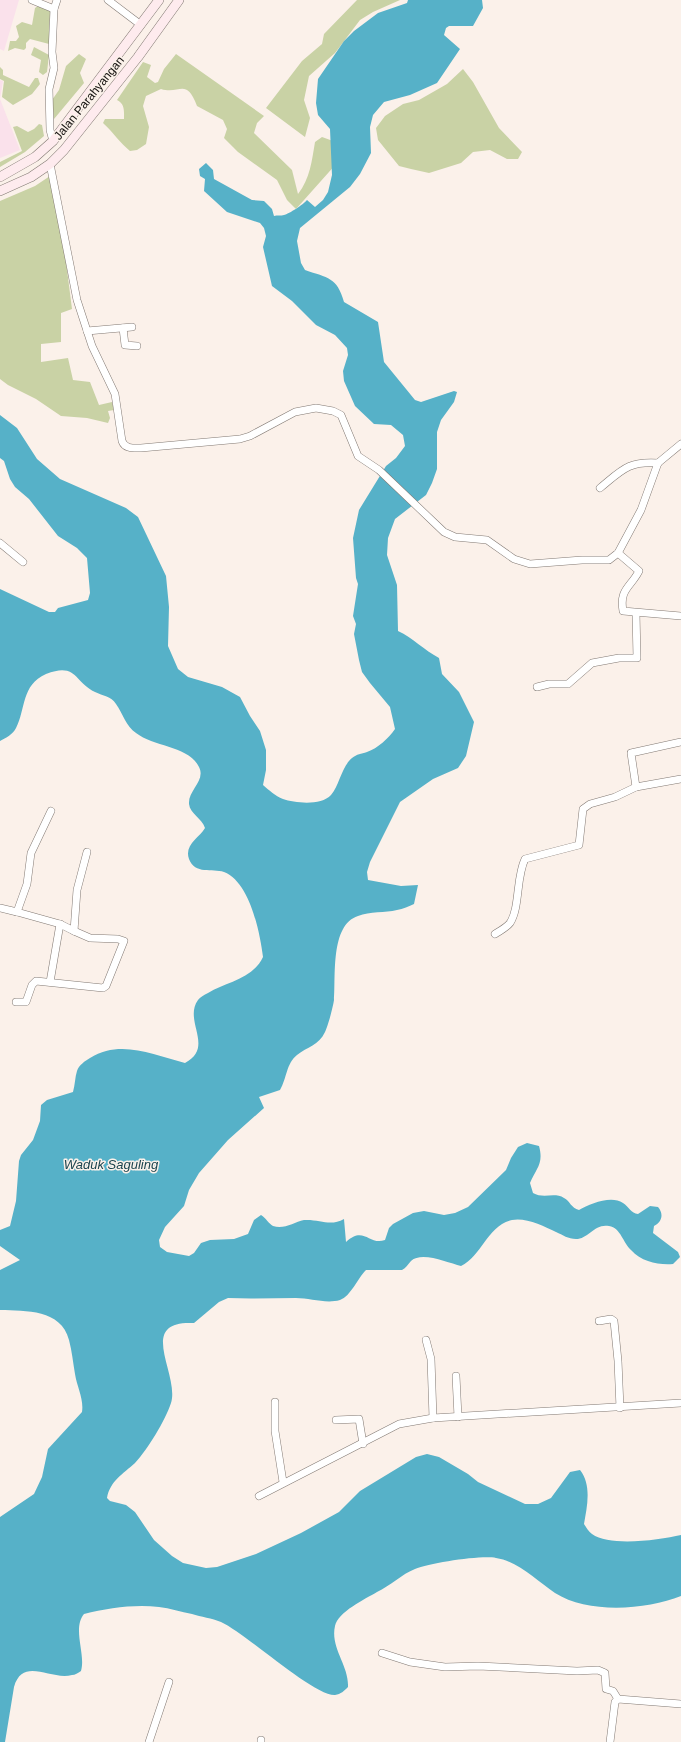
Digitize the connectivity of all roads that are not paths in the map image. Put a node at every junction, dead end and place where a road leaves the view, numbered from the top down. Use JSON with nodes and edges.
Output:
{"nodes":[{"id":1,"x":32,"y":0,"type":"edge"},
{"id":2,"x":108,"y":0,"type":"edge"},
{"id":3,"x":159,"y":0,"type":"edge"},
{"id":4,"x":179,"y":0,"type":"edge"},
{"id":5,"x":58,"y":3,"type":"edge"},
{"id":6,"x":141,"y":25,"type":"junction"},
{"id":7,"x":125,"y":46,"type":"junction"},
{"id":8,"x":138,"y":57,"type":"junction"},
{"id":9,"x":53,"y":141,"type":"junction"},
{"id":10,"x":45,"y":149,"type":"junction"},
{"id":11,"x":52,"y":162,"type":"junction"},
{"id":12,"x":0,"y":177,"type":"edge"},
{"id":13,"x":0,"y":191,"type":"edge"},
{"id":14,"x":132,"y":327,"type":"dead end"},
{"id":15,"x":123,"y":328,"type":"junction"},
{"id":16,"x":87,"y":331,"type":"junction"},
{"id":17,"x":137,"y":346,"type":"dead end"},
{"id":18,"x":681,"y":444,"type":"edge"},
{"id":19,"x":658,"y":463,"type":"junction"},
{"id":20,"x":600,"y":488,"type":"dead end"},
{"id":21,"x":0,"y":543,"type":"edge"},
{"id":22,"x":618,"y":553,"type":"junction"},
{"id":23,"x":23,"y":562,"type":"dead end"},
{"id":24,"x":636,"y":614,"type":"junction"},
{"id":25,"x":681,"y":616,"type":"edge"},
{"id":26,"x":537,"y":687,"type":"dead end"},
{"id":27,"x":681,"y":742,"type":"edge"},
{"id":28,"x":681,"y":779,"type":"edge"},
{"id":29,"x":636,"y":787,"type":"junction"},
{"id":30,"x":51,"y":810,"type":"dead end"},
{"id":31,"x":87,"y":852,"type":"dead end"},
{"id":32,"x":0,"y":908,"type":"edge"},
{"id":33,"x":16,"y":912,"type":"junction"},
{"id":34,"x":60,"y":924,"type":"junction"},
{"id":35,"x":74,"y":932,"type":"junction"},
{"id":36,"x":495,"y":934,"type":"dead end"},
{"id":37,"x":50,"y":982,"type":"junction"},
{"id":38,"x":16,"y":1002,"type":"dead end"},
{"id":39,"x":599,"y":1321,"type":"dead end"},
{"id":40,"x":426,"y":1340,"type":"dead end"},
{"id":41,"x":456,"y":1376,"type":"dead end"},
{"id":42,"x":275,"y":1402,"type":"dead end"},
{"id":43,"x":681,"y":1403,"type":"edge"},
{"id":44,"x":620,"y":1408,"type":"junction"},
{"id":45,"x":458,"y":1417,"type":"junction"},
{"id":46,"x":433,"y":1418,"type":"junction"},
{"id":47,"x":336,"y":1420,"type":"dead end"},
{"id":48,"x":363,"y":1444,"type":"junction"},
{"id":49,"x":283,"y":1482,"type":"junction"},
{"id":50,"x":259,"y":1496,"type":"dead end"},
{"id":51,"x":382,"y":1653,"type":"dead end"},
{"id":52,"x":169,"y":1682,"type":"dead end"},
{"id":53,"x":618,"y":1699,"type":"junction"},
{"id":54,"x":681,"y":1704,"type":"edge"},
{"id":55,"x":149,"y":1742,"type":"edge"},
{"id":56,"x":610,"y":1742,"type":"edge"}],
"edges":[{"from":1,"to":5,"type":"street"},
{"from":2,"to":6,"type":"street"},
{"from":3,"to":6,"type":"main road","name":"Jalan Parahyangan"},
{"from":4,"to":8,"type":"main road","name":"Jalan Parahyangan"},
{"from":5,"to":9,"type":"street"},
{"from":6,"to":7,"type":"main road","name":"Jalan Parahyangan"},
{"from":7,"to":8,"type":"main road"},
{"from":7,"to":9,"type":"main road","name":"Jalan Parahyangan"},
{"from":8,"to":11,"type":"main road","name":"Jalan Parahyangan"},
{"from":9,"to":10,"type":"main road","name":"Jalan Parahyangan"},
{"from":10,"to":11,"type":"main road"},
{"from":10,"to":12,"type":"main road","name":"Jalan Parahyangan"},
{"from":11,"to":13,"type":"main road","name":"Jalan Parahyangan"},
{"from":11,"to":16,"type":"street"},
{"from":14,"to":15,"type":"street"},
{"from":15,"to":16,"type":"street"},
{"from":15,"to":17,"type":"street"},
{"from":16,"to":22,"type":"street"},
{"from":18,"to":19,"type":"street"},
{"from":19,"to":20,"type":"street"},
{"from":19,"to":22,"type":"street"},
{"from":21,"to":23,"type":"street"},
{"from":22,"to":24,"type":"street"},
{"from":24,"to":25,"type":"street"},
{"from":24,"to":26,"type":"street"},
{"from":27,"to":29,"type":"street"},
{"from":28,"to":29,"type":"street"},
{"from":29,"to":36,"type":"street"},
{"from":30,"to":33,"type":"street"},
{"from":31,"to":35,"type":"street"},
{"from":32,"to":33,"type":"street"},
{"from":33,"to":34,"type":"street"},
{"from":34,"to":35,"type":"street"},
{"from":34,"to":37,"type":"street"},
{"from":35,"to":37,"type":"street"},
{"from":37,"to":38,"type":"street"},
{"from":39,"to":44,"type":"street"},
{"from":40,"to":46,"type":"street"},
{"from":41,"to":45,"type":"street"},
{"from":42,"to":49,"type":"street"},
{"from":43,"to":44,"type":"street"},
{"from":44,"to":45,"type":"street"},
{"from":45,"to":46,"type":"street"},
{"from":46,"to":48,"type":"street"},
{"from":47,"to":48,"type":"street"},
{"from":48,"to":49,"type":"street"},
{"from":49,"to":50,"type":"street"},
{"from":51,"to":53,"type":"street"},
{"from":52,"to":55,"type":"street"},
{"from":53,"to":54,"type":"street"},
{"from":53,"to":56,"type":"street"}]}
